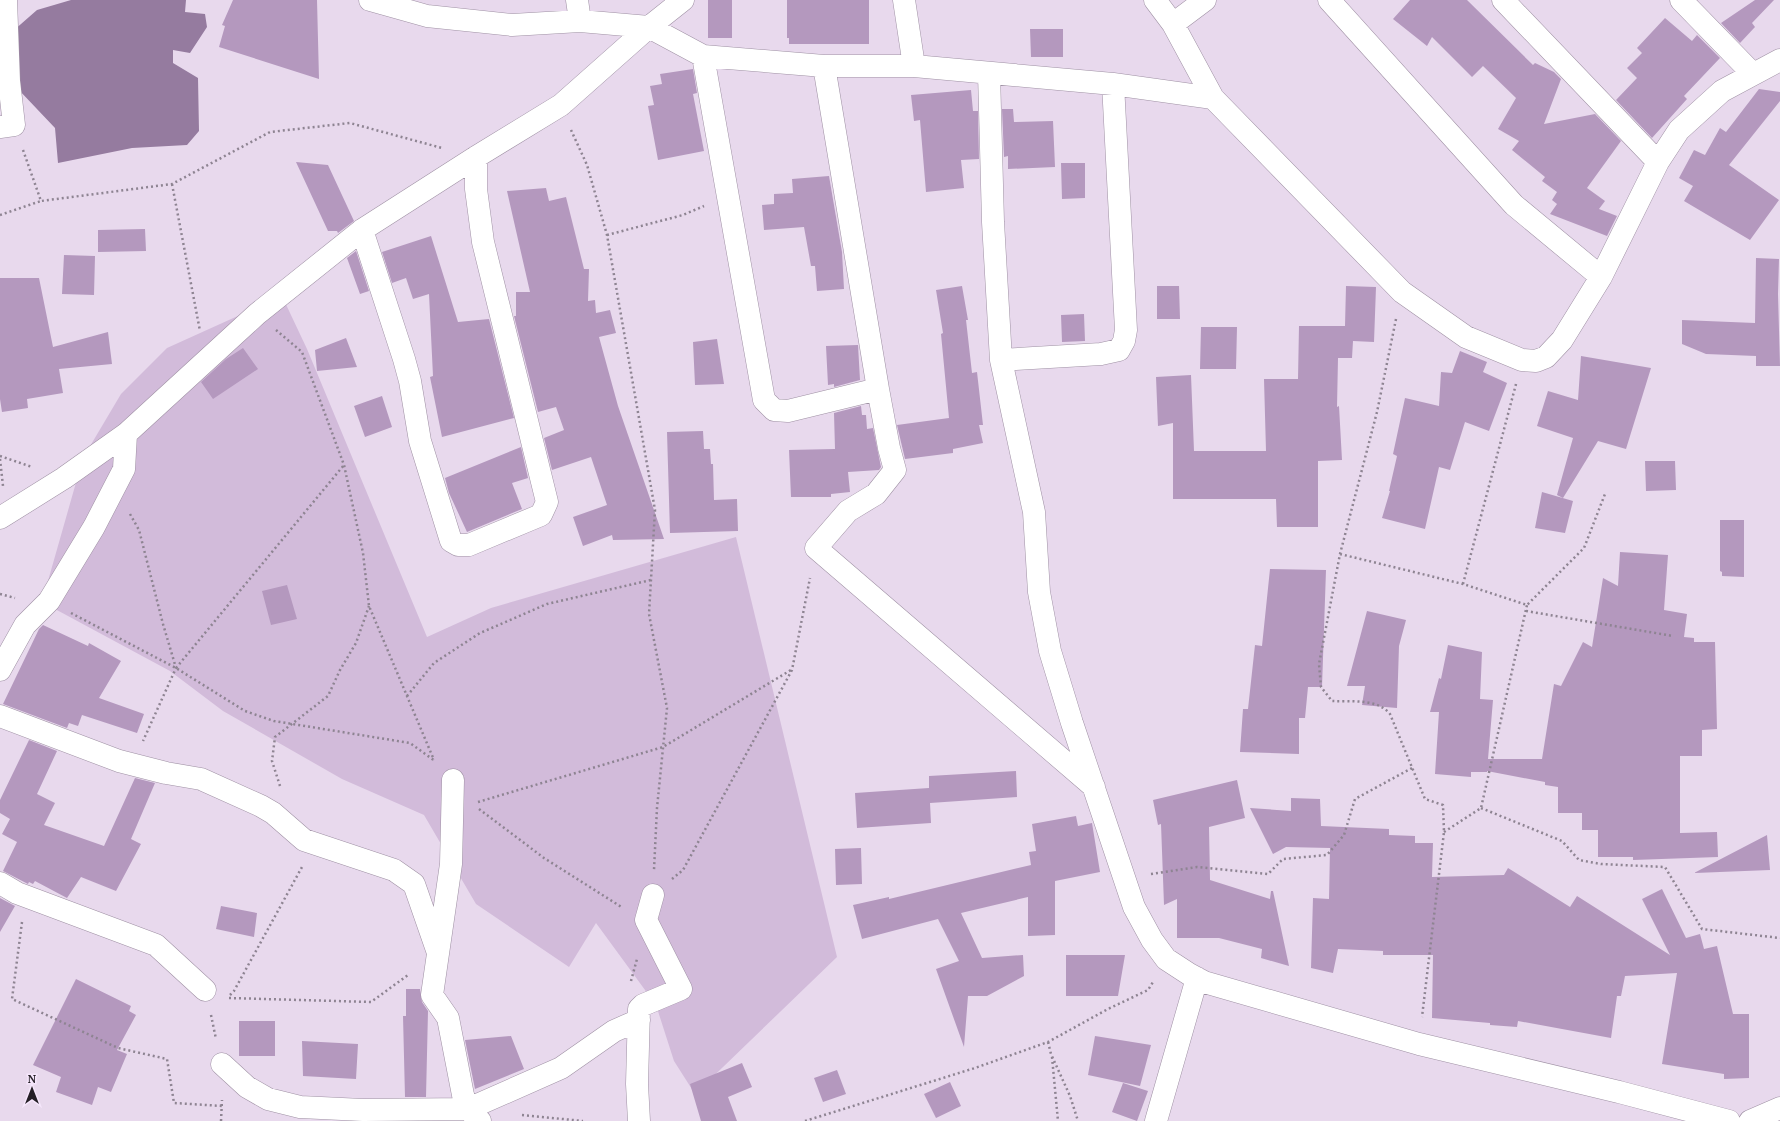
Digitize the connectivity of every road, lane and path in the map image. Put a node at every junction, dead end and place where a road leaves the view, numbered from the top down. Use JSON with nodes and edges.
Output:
{"nodes":[{"id":1,"x":6,"y":0,"type":"edge"},
{"id":2,"x":370,"y":0,"type":"edge"},
{"id":3,"x":684,"y":0,"type":"edge"},
{"id":4,"x":904,"y":0,"type":"edge"},
{"id":5,"x":1155,"y":0,"type":"edge"},
{"id":6,"x":1205,"y":0,"type":"edge"},
{"id":7,"x":1329,"y":0,"type":"edge"},
{"id":8,"x":1503,"y":0,"type":"edge"},
{"id":9,"x":1681,"y":0,"type":"edge"},
{"id":10,"x":579,"y":10,"type":"edge"},
{"id":11,"x":1173,"y":24,"type":"junction"},
{"id":12,"x":649,"y":28,"type":"junction"},
{"id":13,"x":702,"y":56,"type":"junction"},
{"id":14,"x":1780,"y":60,"type":"edge"},
{"id":15,"x":824,"y":66,"type":"junction"},
{"id":16,"x":914,"y":66,"type":"junction"},
{"id":17,"x":989,"y":73,"type":"junction"},
{"id":18,"x":1753,"y":74,"type":"junction"},
{"id":19,"x":4,"y":81,"type":"edge"},
{"id":20,"x":1113,"y":84,"type":"junction"},
{"id":21,"x":1213,"y":98,"type":"junction"},
{"id":22,"x":561,"y":105,"type":"junction"},
{"id":23,"x":7,"y":126,"type":"edge"},
{"id":24,"x":476,"y":157,"type":"junction"},
{"id":25,"x":1658,"y":162,"type":"junction"},
{"id":26,"x":172,"y":184,"type":"junction"},
{"id":27,"x":726,"y":195,"type":"junction"},
{"id":28,"x":41,"y":201,"type":"junction"},
{"id":29,"x":0,"y":215,"type":"edge"},
{"id":30,"x":362,"y":230,"type":"junction"},
{"id":31,"x":607,"y":236,"type":"junction"},
{"id":32,"x":1601,"y":277,"type":"junction"},
{"id":33,"x":1402,"y":292,"type":"junction"},
{"id":34,"x":257,"y":314,"type":"junction"},
{"id":35,"x":1001,"y":360,"type":"junction"},
{"id":36,"x":1522,"y":360,"type":"junction"},
{"id":37,"x":206,"y":361,"type":"junction"},
{"id":38,"x":878,"y":389,"type":"junction"},
{"id":39,"x":126,"y":434,"type":"junction"},
{"id":40,"x":344,"y":465,"type":"junction"},
{"id":41,"x":114,"y":486,"type":"junction"},
{"id":42,"x":1605,"y":494,"type":"dead end"},
{"id":43,"x":0,"y":518,"type":"edge"},
{"id":44,"x":816,"y":548,"type":"junction"},
{"id":45,"x":1340,"y":554,"type":"junction"},
{"id":46,"x":651,"y":580,"type":"junction"},
{"id":47,"x":1463,"y":584,"type":"junction"},
{"id":48,"x":0,"y":594,"type":"edge"},
{"id":49,"x":49,"y":601,"type":"junction"},
{"id":50,"x":369,"y":606,"type":"junction"},
{"id":51,"x":1527,"y":606,"type":"junction"},
{"id":52,"x":1526,"y":611,"type":"junction"},
{"id":53,"x":1673,"y":636,"type":"dead end"},
{"id":54,"x":176,"y":668,"type":"junction"},
{"id":55,"x":0,"y":670,"type":"edge"},
{"id":56,"x":792,"y":670,"type":"junction"},
{"id":57,"x":407,"y":696,"type":"junction"},
{"id":58,"x":0,"y":716,"type":"edge"},
{"id":59,"x":290,"y":724,"type":"junction"},
{"id":60,"x":663,"y":748,"type":"junction"},
{"id":61,"x":434,"y":761,"type":"junction"},
{"id":62,"x":133,"y":764,"type":"junction"},
{"id":63,"x":1412,"y":768,"type":"junction"},
{"id":64,"x":453,"y":780,"type":"junction"},
{"id":65,"x":1094,"y":787,"type":"junction"},
{"id":66,"x":281,"y":790,"type":"dead end"},
{"id":67,"x":471,"y":804,"type":"junction"},
{"id":68,"x":1481,"y":808,"type":"junction"},
{"id":69,"x":1444,"y":832,"type":"junction"},
{"id":70,"x":314,"y":844,"type":"junction"},
{"id":71,"x":1125,"y":878,"type":"junction"},
{"id":72,"x":0,"y":884,"type":"edge"},
{"id":73,"x":654,"y":895,"type":"junction"},
{"id":74,"x":25,"y":896,"type":"junction"},
{"id":75,"x":646,"y":920,"type":"junction"},
{"id":76,"x":1780,"y":938,"type":"edge"},
{"id":77,"x":438,"y":953,"type":"junction"},
{"id":78,"x":1166,"y":959,"type":"junction"},
{"id":79,"x":1197,"y":978,"type":"junction"},
{"id":80,"x":630,"y":986,"type":"dead end"},
{"id":81,"x":205,"y":990,"type":"dead end"},
{"id":82,"x":228,"y":998,"type":"junction"},
{"id":83,"x":224,"y":1002,"type":"dead end"},
{"id":84,"x":215,"y":1011,"type":"dead end"},
{"id":85,"x":211,"y":1016,"type":"dead end"},
{"id":86,"x":639,"y":1020,"type":"junction"},
{"id":87,"x":1048,"y":1042,"type":"junction"},
{"id":88,"x":1419,"y":1044,"type":"junction"},
{"id":89,"x":1051,"y":1054,"type":"junction"},
{"id":90,"x":222,"y":1064,"type":"dead end"},
{"id":91,"x":222,"y":1106,"type":"dead end"},
{"id":92,"x":1780,"y":1108,"type":"edge"},
{"id":93,"x":522,"y":1114,"type":"dead end"},
{"id":94,"x":474,"y":1115,"type":"edge"},
{"id":95,"x":814,"y":1119,"type":"edge"},
{"id":96,"x":583,"y":1121,"type":"edge"},
{"id":97,"x":639,"y":1121,"type":"edge"},
{"id":98,"x":805,"y":1121,"type":"edge"},
{"id":99,"x":1058,"y":1121,"type":"edge"},
{"id":100,"x":1078,"y":1121,"type":"edge"},
{"id":101,"x":1156,"y":1121,"type":"edge"},
{"id":102,"x":1729,"y":1121,"type":"edge"},
{"id":103,"x":1750,"y":1121,"type":"edge"}],
"edges":[{"from":1,"to":19,"type":"street"},
{"from":2,"to":10,"type":"street"},
{"from":3,"to":12,"type":"street"},
{"from":4,"to":16,"type":"street"},
{"from":5,"to":11,"type":"street"},
{"from":6,"to":11,"type":"street"},
{"from":7,"to":32,"type":"street"},
{"from":8,"to":25,"type":"street"},
{"from":9,"to":18,"type":"street"},
{"from":10,"to":12,"type":"street"},
{"from":11,"to":21,"type":"street"},
{"from":12,"to":13,"type":"street"},
{"from":12,"to":22,"type":"street"},
{"from":13,"to":15,"type":"street"},
{"from":13,"to":27,"type":"street"},
{"from":14,"to":18,"type":"street"},
{"from":15,"to":16,"type":"street"},
{"from":15,"to":38,"type":"street"},
{"from":16,"to":17,"type":"street"},
{"from":17,"to":20,"type":"street"},
{"from":17,"to":35,"type":"street"},
{"from":18,"to":25,"type":"street"},
{"from":19,"to":23,"type":"street"},
{"from":20,"to":21,"type":"street"},
{"from":20,"to":35,"type":"street"},
{"from":21,"to":33,"type":"street"},
{"from":22,"to":24,"type":"street"},
{"from":22,"to":31,"type":"path"},
{"from":23,"to":28,"type":"path"},
{"from":24,"to":26,"type":"path"},
{"from":24,"to":30,"type":"street"},
{"from":24,"to":30,"type":"street"},
{"from":25,"to":32,"type":"street"},
{"from":26,"to":28,"type":"path"},
{"from":26,"to":37,"type":"path"},
{"from":27,"to":31,"type":"path"},
{"from":27,"to":38,"type":"street"},
{"from":28,"to":29,"type":"path"},
{"from":30,"to":34,"type":"street"},
{"from":31,"to":46,"type":"path"},
{"from":32,"to":36,"type":"street"},
{"from":33,"to":36,"type":"street"},
{"from":33,"to":45,"type":"path"},
{"from":34,"to":37,"type":"street"},
{"from":34,"to":40,"type":"path"},
{"from":35,"to":65,"type":"street"},
{"from":36,"to":47,"type":"path"},
{"from":37,"to":39,"type":"street"},
{"from":38,"to":44,"type":"street"},
{"from":39,"to":41,"type":"street"},
{"from":39,"to":43,"type":"street"},
{"from":40,"to":50,"type":"path"},
{"from":40,"to":54,"type":"path"},
{"from":41,"to":49,"type":"street"},
{"from":41,"to":54,"type":"path"},
{"from":42,"to":51,"type":"path"},
{"from":44,"to":56,"type":"path"},
{"from":44,"to":65,"type":"street"},
{"from":45,"to":47,"type":"path"},
{"from":45,"to":63,"type":"path"},
{"from":46,"to":57,"type":"path"},
{"from":46,"to":60,"type":"path"},
{"from":47,"to":51,"type":"path"},
{"from":48,"to":49,"type":"path"},
{"from":49,"to":54,"type":"path"},
{"from":49,"to":55,"type":"street"},
{"from":50,"to":57,"type":"path"},
{"from":50,"to":59,"type":"path"},
{"from":51,"to":52,"type":"path"},
{"from":52,"to":53,"type":"path"},
{"from":52,"to":68,"type":"path"},
{"from":54,"to":59,"type":"path"},
{"from":54,"to":62,"type":"path"},
{"from":56,"to":60,"type":"path"},
{"from":56,"to":73,"type":"path"},
{"from":57,"to":61,"type":"path"},
{"from":58,"to":62,"type":"street"},
{"from":59,"to":61,"type":"path"},
{"from":59,"to":66,"type":"path"},
{"from":60,"to":67,"type":"path"},
{"from":60,"to":73,"type":"path"},
{"from":61,"to":64,"type":"path"},
{"from":62,"to":70,"type":"street"},
{"from":63,"to":69,"type":"path"},
{"from":63,"to":71,"type":"path"},
{"from":64,"to":67,"type":"path"},
{"from":64,"to":77,"type":"street"},
{"from":65,"to":71,"type":"street"},
{"from":67,"to":75,"type":"path"},
{"from":68,"to":69,"type":"path"},
{"from":68,"to":76,"type":"path"},
{"from":69,"to":88,"type":"path"},
{"from":70,"to":77,"type":"street"},
{"from":70,"to":82,"type":"path"},
{"from":71,"to":78,"type":"street"},
{"from":72,"to":74,"type":"street"},
{"from":73,"to":75,"type":"street"},
{"from":74,"to":81,"type":"street"},
{"from":74,"to":91,"type":"path"},
{"from":75,"to":80,"type":"path"},
{"from":75,"to":86,"type":"street"},
{"from":77,"to":82,"type":"path"},
{"from":77,"to":94,"type":"street"},
{"from":78,"to":79,"type":"street"},
{"from":78,"to":87,"type":"path"},
{"from":79,"to":88,"type":"street"},
{"from":79,"to":101,"type":"street"},
{"from":82,"to":83,"type":"path"},
{"from":84,"to":85,"type":"path"},
{"from":86,"to":94,"type":"street"},
{"from":86,"to":97,"type":"street"},
{"from":87,"to":89,"type":"path"},
{"from":87,"to":95,"type":"path"},
{"from":88,"to":102,"type":"street"},
{"from":89,"to":99,"type":"path"},
{"from":89,"to":100,"type":"path"},
{"from":90,"to":94,"type":"street"},
{"from":92,"to":103,"type":"street"},
{"from":93,"to":96,"type":"path"},
{"from":95,"to":98,"type":"path"}]}
